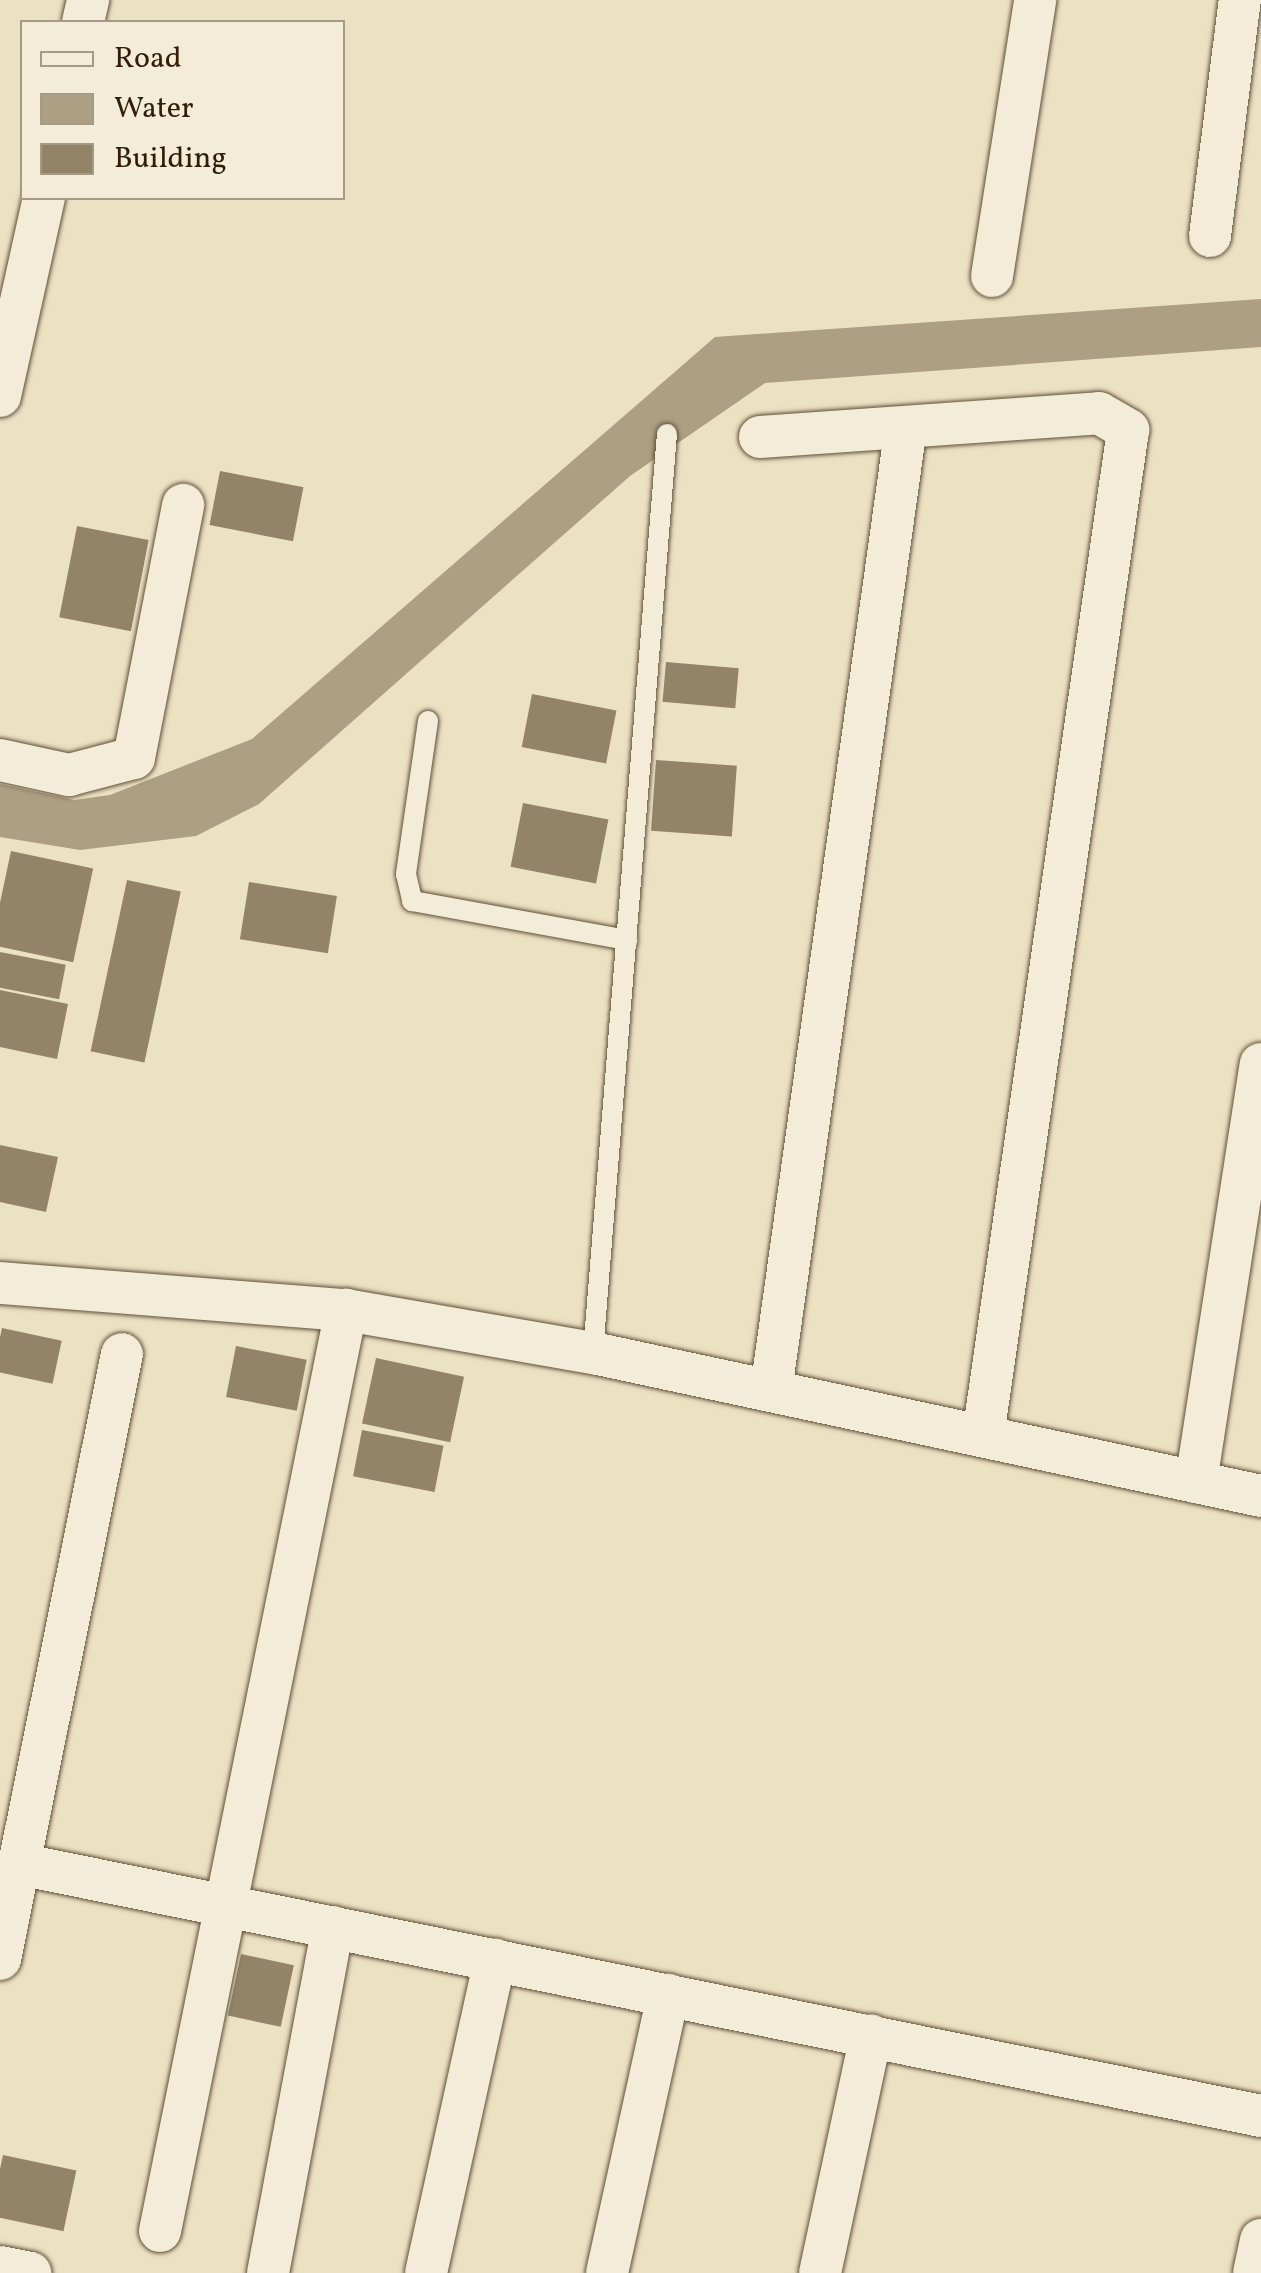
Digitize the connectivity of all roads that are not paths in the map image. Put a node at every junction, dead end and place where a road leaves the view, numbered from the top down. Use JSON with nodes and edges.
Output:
{"nodes":[{"id":1,"x":1034,"y":0,"type":"edge"},
{"id":2,"x":1240,"y":0,"type":"edge"},
{"id":3,"x":44,"y":200,"type":"edge"},
{"id":4,"x":1210,"y":236,"type":"dead end"},
{"id":5,"x":992,"y":276,"type":"dead end"},
{"id":6,"x":0,"y":396,"type":"edge"},
{"id":7,"x":906,"y":426,"type":"junction"},
{"id":8,"x":667,"y":434,"type":"dead end"},
{"id":9,"x":760,"y":436,"type":"dead end"},
{"id":10,"x":183,"y":505,"type":"dead end"},
{"id":11,"x":428,"y":721,"type":"dead end"},
{"id":12,"x":0,"y":760,"type":"edge"},
{"id":13,"x":626,"y":940,"type":"junction"},
{"id":14,"x":1261,"y":1064,"type":"edge"},
{"id":15,"x":0,"y":1283,"type":"edge"},
{"id":16,"x":346,"y":1310,"type":"junction"},
{"id":17,"x":593,"y":1353,"type":"junction"},
{"id":18,"x":122,"y":1354,"type":"dead end"},
{"id":19,"x":770,"y":1391,"type":"junction"},
{"id":20,"x":983,"y":1436,"type":"junction"},
{"id":21,"x":1196,"y":1482,"type":"junction"},
{"id":22,"x":1261,"y":1496,"type":"edge"},
{"id":23,"x":19,"y":1864,"type":"junction"},
{"id":24,"x":226,"y":1905,"type":"junction"},
{"id":25,"x":333,"y":1927,"type":"junction"},
{"id":26,"x":0,"y":1959,"type":"edge"},
{"id":27,"x":495,"y":1960,"type":"junction"},
{"id":28,"x":668,"y":1994,"type":"junction"},
{"id":29,"x":870,"y":2035,"type":"junction"},
{"id":30,"x":1261,"y":2116,"type":"edge"},
{"id":31,"x":160,"y":2231,"type":"dead end"},
{"id":32,"x":1261,"y":2240,"type":"edge"},
{"id":33,"x":0,"y":2267,"type":"edge"},
{"id":34,"x":30,"y":2273,"type":"edge"},
{"id":35,"x":268,"y":2273,"type":"edge"},
{"id":36,"x":426,"y":2273,"type":"edge"},
{"id":37,"x":607,"y":2273,"type":"edge"},
{"id":38,"x":820,"y":2273,"type":"edge"},
{"id":39,"x":1254,"y":2273,"type":"edge"}],
"edges":[{"from":1,"to":5,"type":"street"},
{"from":2,"to":4,"type":"street"},
{"from":3,"to":6,"type":"street"},
{"from":7,"to":9,"type":"street"},
{"from":7,"to":19,"type":"street"},
{"from":7,"to":20,"type":"street"},
{"from":8,"to":13,"type":"lane"},
{"from":10,"to":12,"type":"street"},
{"from":11,"to":13,"type":"lane"},
{"from":13,"to":17,"type":"lane"},
{"from":14,"to":21,"type":"street"},
{"from":15,"to":16,"type":"street"},
{"from":16,"to":17,"type":"street"},
{"from":16,"to":24,"type":"street"},
{"from":17,"to":19,"type":"street"},
{"from":18,"to":23,"type":"street"},
{"from":19,"to":20,"type":"street"},
{"from":20,"to":21,"type":"street"},
{"from":21,"to":22,"type":"street"},
{"from":23,"to":24,"type":"street"},
{"from":23,"to":26,"type":"street"},
{"from":24,"to":25,"type":"street"},
{"from":24,"to":31,"type":"street"},
{"from":25,"to":27,"type":"street"},
{"from":25,"to":35,"type":"street"},
{"from":27,"to":28,"type":"street"},
{"from":27,"to":36,"type":"street"},
{"from":28,"to":29,"type":"street"},
{"from":28,"to":37,"type":"street"},
{"from":29,"to":30,"type":"street"},
{"from":29,"to":38,"type":"street"},
{"from":32,"to":39,"type":"street"},
{"from":33,"to":34,"type":"street"}]}
